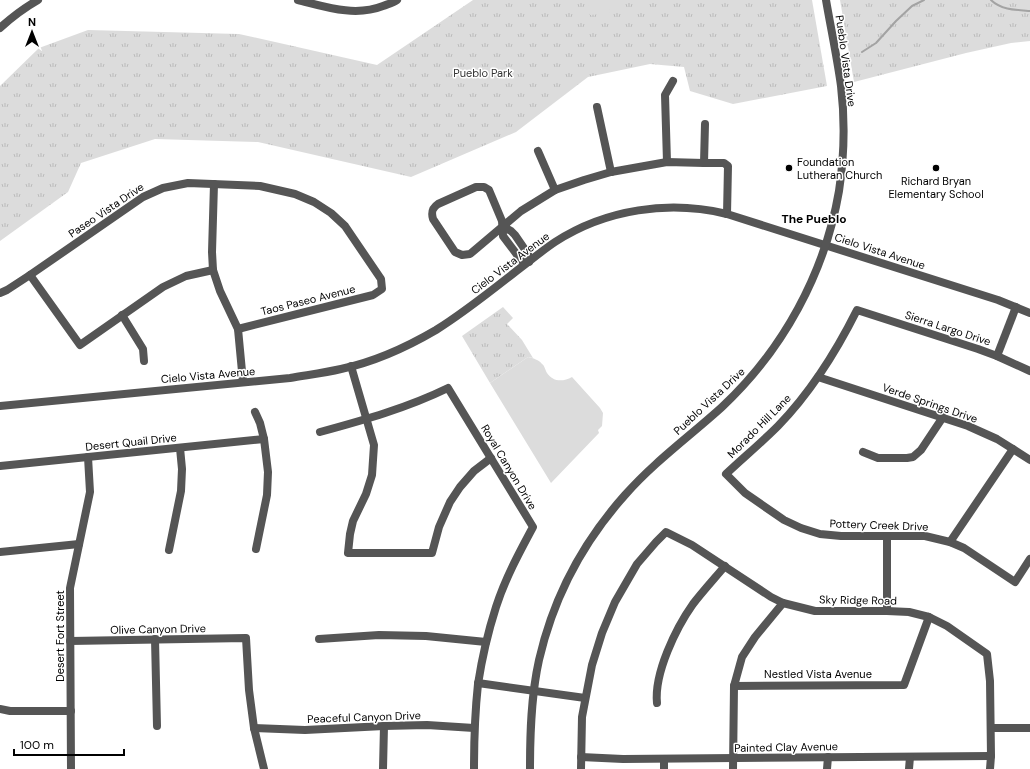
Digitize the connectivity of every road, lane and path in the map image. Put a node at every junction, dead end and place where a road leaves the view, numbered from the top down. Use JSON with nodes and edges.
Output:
{"nodes":[{"id":1,"x":38,"y":0,"type":"edge"},
{"id":2,"x":298,"y":0,"type":"edge"},
{"id":3,"x":397,"y":0,"type":"edge"},
{"id":4,"x":826,"y":0,"type":"edge"},
{"id":5,"x":0,"y":28,"type":"edge"},
{"id":6,"x":673,"y":81,"type":"dead end"},
{"id":7,"x":598,"y":107,"type":"dead end"},
{"id":8,"x":705,"y":124,"type":"dead end"},
{"id":9,"x":538,"y":151,"type":"dead end"},
{"id":10,"x":667,"y":162,"type":"junction"},
{"id":11,"x":704,"y":163,"type":"junction"},
{"id":12,"x":611,"y":172,"type":"junction"},
{"id":13,"x":214,"y":184,"type":"junction"},
{"id":14,"x":555,"y":190,"type":"junction"},
{"id":15,"x":727,"y":214,"type":"junction"},
{"id":16,"x":502,"y":226,"type":"junction"},
{"id":17,"x":519,"y":242,"type":"junction"},
{"id":18,"x":825,"y":245,"type":"junction"},
{"id":19,"x":512,"y":248,"type":"junction"},
{"id":20,"x":529,"y":262,"type":"junction"},
{"id":21,"x":213,"y":270,"type":"junction"},
{"id":22,"x":30,"y":275,"type":"junction"},
{"id":23,"x":382,"y":289,"type":"joint"},
{"id":24,"x":0,"y":293,"type":"edge"},
{"id":25,"x":1016,"y":307,"type":"junction"},
{"id":26,"x":857,"y":310,"type":"joint"},
{"id":27,"x":1030,"y":313,"type":"edge"},
{"id":28,"x":122,"y":315,"type":"junction"},
{"id":29,"x":238,"y":329,"type":"junction"},
{"id":30,"x":997,"y":356,"type":"junction"},
{"id":31,"x":144,"y":361,"type":"dead end"},
{"id":32,"x":351,"y":366,"type":"junction"},
{"id":33,"x":1030,"y":371,"type":"edge"},
{"id":34,"x":818,"y":377,"type":"junction"},
{"id":35,"x":243,"y":382,"type":"junction"},
{"id":36,"x":0,"y":406,"type":"edge"},
{"id":37,"x":255,"y":412,"type":"dead end"},
{"id":38,"x":943,"y":417,"type":"junction"},
{"id":39,"x":367,"y":419,"type":"junction"},
{"id":40,"x":320,"y":432,"type":"dead end"},
{"id":41,"x":264,"y":439,"type":"junction"},
{"id":42,"x":180,"y":448,"type":"junction"},
{"id":43,"x":1013,"y":448,"type":"junction"},
{"id":44,"x":863,"y":452,"type":"dead end"},
{"id":45,"x":88,"y":457,"type":"junction"},
{"id":46,"x":491,"y":458,"type":"junction"},
{"id":47,"x":1030,"y":460,"type":"edge"},
{"id":48,"x":0,"y":466,"type":"edge"},
{"id":49,"x":726,"y":474,"type":"joint"},
{"id":50,"x":887,"y":536,"type":"junction"},
{"id":51,"x":950,"y":542,"type":"junction"},
{"id":52,"x":79,"y":544,"type":"junction"},
{"id":53,"x":256,"y":549,"type":"dead end"},
{"id":54,"x":169,"y":550,"type":"dead end"},
{"id":55,"x":0,"y":552,"type":"edge"},
{"id":56,"x":1030,"y":559,"type":"edge"},
{"id":57,"x":725,"y":566,"type":"junction"},
{"id":58,"x":783,"y":603,"type":"junction"},
{"id":59,"x":887,"y":611,"type":"junction"},
{"id":60,"x":929,"y":617,"type":"junction"},
{"id":61,"x":155,"y":639,"type":"junction"},
{"id":62,"x":319,"y":639,"type":"dead end"},
{"id":63,"x":70,"y":641,"type":"junction"},
{"id":64,"x":486,"y":642,"type":"junction"},
{"id":65,"x":478,"y":683,"type":"junction"},
{"id":66,"x":734,"y":686,"type":"junction"},
{"id":67,"x":534,"y":691,"type":"junction"},
{"id":68,"x":585,"y":698,"type":"junction"},
{"id":69,"x":657,"y":703,"type":"dead end"},
{"id":70,"x":0,"y":709,"type":"edge"},
{"id":71,"x":71,"y":711,"type":"junction"},
{"id":72,"x":157,"y":726,"type":"dead end"},
{"id":73,"x":384,"y":726,"type":"junction"},
{"id":74,"x":254,"y":728,"type":"junction"},
{"id":75,"x":474,"y":728,"type":"junction"},
{"id":76,"x":991,"y":728,"type":"junction"},
{"id":77,"x":1030,"y":728,"type":"edge"},
{"id":78,"x":991,"y":756,"type":"junction"},
{"id":79,"x":582,"y":757,"type":"junction"},
{"id":80,"x":828,"y":757,"type":"junction"},
{"id":81,"x":910,"y":757,"type":"junction"},
{"id":82,"x":733,"y":758,"type":"junction"},
{"id":83,"x":664,"y":759,"type":"junction"},
{"id":84,"x":71,"y":769,"type":"edge"},
{"id":85,"x":264,"y":769,"type":"edge"},
{"id":86,"x":383,"y":769,"type":"edge"},
{"id":87,"x":474,"y":769,"type":"edge"},
{"id":88,"x":530,"y":769,"type":"edge"},
{"id":89,"x":581,"y":769,"type":"edge"},
{"id":90,"x":664,"y":769,"type":"edge"},
{"id":91,"x":733,"y":769,"type":"edge"},
{"id":92,"x":827,"y":769,"type":"edge"},
{"id":93,"x":909,"y":769,"type":"edge"},
{"id":94,"x":990,"y":769,"type":"edge"}],
"edges":[{"from":1,"to":5,"type":"street"},
{"from":2,"to":3,"type":"street"},
{"from":4,"to":18,"type":"street","name":"Pueblo Vista Drive"},
{"from":6,"to":10,"type":"street"},
{"from":7,"to":12,"type":"street"},
{"from":8,"to":11,"type":"street"},
{"from":9,"to":14,"type":"street"},
{"from":10,"to":11,"type":"street"},
{"from":10,"to":12,"type":"street"},
{"from":11,"to":15,"type":"street"},
{"from":12,"to":14,"type":"street"},
{"from":13,"to":21,"type":"street"},
{"from":13,"to":22,"type":"street","name":"Paseo Vista Drive"},
{"from":13,"to":23,"type":"street","name":"Paseo Vista Drive"},
{"from":14,"to":16,"type":"street"},
{"from":15,"to":18,"type":"street","name":"Cielo Vista Avenue"},
{"from":15,"to":20,"type":"street","name":"Cielo Vista Avenue"},
{"from":16,"to":16,"type":"street"},
{"from":16,"to":17,"type":"street"},
{"from":16,"to":19,"type":"street"},
{"from":17,"to":19,"type":"street"},
{"from":17,"to":20,"type":"street"},
{"from":18,"to":25,"type":"street","name":"Cielo Vista Avenue"},
{"from":18,"to":67,"type":"street","name":"Pueblo Vista Drive"},
{"from":19,"to":20,"type":"street"},
{"from":20,"to":32,"type":"street","name":"Cielo Vista Avenue"},
{"from":21,"to":28,"type":"street"},
{"from":21,"to":29,"type":"street"},
{"from":22,"to":24,"type":"street","name":"Paseo Vista Drive"},
{"from":22,"to":28,"type":"street"},
{"from":23,"to":29,"type":"street","name":"Taos Paseo Avenue"},
{"from":25,"to":27,"type":"street","name":"Cielo Vista Avenue"},
{"from":25,"to":30,"type":"street"},
{"from":26,"to":30,"type":"street","name":"Sierra Largo Drive"},
{"from":26,"to":34,"type":"street","name":"Morado Hill Lane"},
{"from":28,"to":31,"type":"street"},
{"from":29,"to":35,"type":"street"},
{"from":30,"to":33,"type":"street","name":"Sierra Largo Drive"},
{"from":32,"to":35,"type":"street","name":"Cielo Vista Avenue"},
{"from":32,"to":39,"type":"street"},
{"from":34,"to":38,"type":"street","name":"Verde Springs Drive"},
{"from":34,"to":49,"type":"street","name":"Morado Hill Lane"},
{"from":35,"to":36,"type":"street","name":"Cielo Vista Avenue"},
{"from":37,"to":41,"type":"street"},
{"from":38,"to":43,"type":"street","name":"Verde Springs Drive"},
{"from":38,"to":44,"type":"street"},
{"from":39,"to":40,"type":"street"},
{"from":39,"to":46,"type":"street","name":"Royal Canyon Drive"},
{"from":39,"to":46,"type":"street"},
{"from":41,"to":42,"type":"street","name":"Desert Quail Drive"},
{"from":41,"to":53,"type":"street"},
{"from":42,"to":45,"type":"street","name":"Desert Quail Drive"},
{"from":42,"to":54,"type":"street"},
{"from":43,"to":47,"type":"street","name":"Verde Springs Drive"},
{"from":43,"to":51,"type":"street"},
{"from":45,"to":48,"type":"street","name":"Desert Quail Drive"},
{"from":45,"to":52,"type":"street","name":"Desert Fort Street"},
{"from":46,"to":64,"type":"street","name":"Royal Canyon Drive"},
{"from":49,"to":50,"type":"street","name":"Pottery Creek Drive"},
{"from":50,"to":51,"type":"street","name":"Pottery Creek Drive"},
{"from":50,"to":59,"type":"street"},
{"from":51,"to":56,"type":"street","name":"Pottery Creek Drive"},
{"from":52,"to":55,"type":"street"},
{"from":52,"to":63,"type":"street","name":"Desert Fort Street"},
{"from":57,"to":58,"type":"street","name":"Sky Ridge Road"},
{"from":57,"to":68,"type":"street","name":"Sky Ridge Road"},
{"from":57,"to":69,"type":"street"},
{"from":58,"to":59,"type":"street","name":"Sky Ridge Road"},
{"from":58,"to":66,"type":"street"},
{"from":59,"to":60,"type":"street","name":"Sky Ridge Road"},
{"from":60,"to":66,"type":"street","name":"Nestled Vista Avenue"},
{"from":60,"to":76,"type":"street","name":"Sky Ridge Road"},
{"from":61,"to":63,"type":"street","name":"Olive Canyon Drive"},
{"from":61,"to":72,"type":"street"},
{"from":61,"to":74,"type":"street","name":"Olive Canyon Drive"},
{"from":62,"to":64,"type":"street"},
{"from":63,"to":71,"type":"street","name":"Desert Fort Street"},
{"from":64,"to":65,"type":"street","name":"Royal Canyon Drive"},
{"from":65,"to":67,"type":"street"},
{"from":65,"to":75,"type":"street","name":"Royal Canyon Drive"},
{"from":66,"to":82,"type":"street"},
{"from":67,"to":68,"type":"street"},
{"from":67,"to":88,"type":"street","name":"Pueblo Vista Drive"},
{"from":68,"to":79,"type":"street"},
{"from":70,"to":71,"type":"street"},
{"from":71,"to":84,"type":"street","name":"Desert Fort Street"},
{"from":73,"to":74,"type":"street","name":"Peaceful Canyon Drive"},
{"from":73,"to":75,"type":"street","name":"Peaceful Canyon Drive"},
{"from":73,"to":86,"type":"street"},
{"from":74,"to":85,"type":"street"},
{"from":75,"to":87,"type":"street","name":"Royal Canyon Drive"},
{"from":76,"to":77,"type":"street"},
{"from":76,"to":78,"type":"street"},
{"from":78,"to":81,"type":"street","name":"Painted Clay Avenue"},
{"from":78,"to":94,"type":"street"},
{"from":79,"to":83,"type":"street","name":"Painted Clay Avenue"},
{"from":79,"to":89,"type":"street"},
{"from":80,"to":81,"type":"street","name":"Painted Clay Avenue"},
{"from":80,"to":82,"type":"street","name":"Painted Clay Avenue"},
{"from":80,"to":92,"type":"street"},
{"from":81,"to":93,"type":"street"},
{"from":82,"to":83,"type":"street","name":"Painted Clay Avenue"},
{"from":82,"to":91,"type":"street"},
{"from":83,"to":90,"type":"street"}]}
